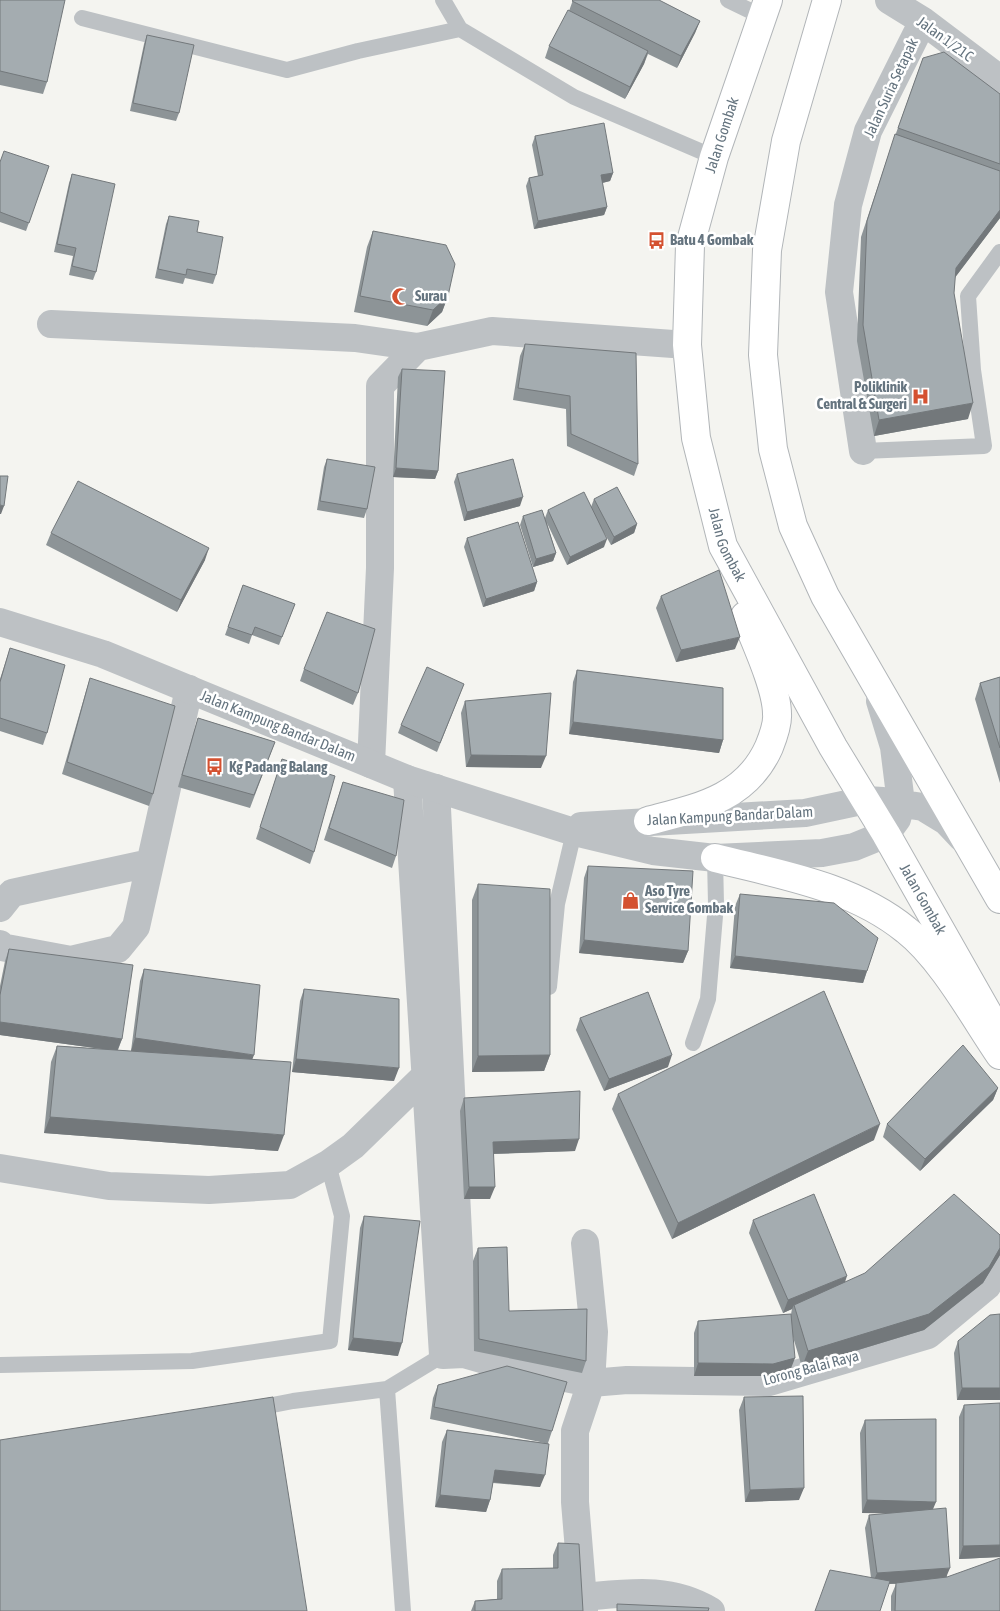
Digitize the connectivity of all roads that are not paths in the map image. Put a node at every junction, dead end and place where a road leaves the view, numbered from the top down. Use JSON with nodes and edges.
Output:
{"nodes":[{"id":1,"x":444,"y":0,"type":"edge"},
{"id":2,"x":728,"y":0,"type":"edge"},
{"id":3,"x":827,"y":0,"type":"edge"},
{"id":4,"x":889,"y":0,"type":"edge"},
{"id":5,"x":764,"y":8,"type":"edge"},
{"id":6,"x":82,"y":18,"type":"dead end"},
{"id":7,"x":923,"y":21,"type":"junction"},
{"id":8,"x":460,"y":29,"type":"junction"},
{"id":9,"x":1000,"y":79,"type":"edge"},
{"id":10,"x":714,"y":157,"type":"junction"},
{"id":11,"x":1000,"y":252,"type":"edge"},
{"id":12,"x":52,"y":324,"type":"dead end"},
{"id":13,"x":687,"y":345,"type":"junction"},
{"id":14,"x":418,"y":347,"type":"junction"},
{"id":15,"x":863,"y":451,"type":"joint"},
{"id":16,"x":723,"y":546,"type":"junction"},
{"id":17,"x":0,"y":622,"type":"edge"},
{"id":18,"x":875,"y":683,"type":"junction"},
{"id":19,"x":189,"y":689,"type":"junction"},
{"id":20,"x":371,"y":764,"type":"junction"},
{"id":21,"x":407,"y":779,"type":"junction"},
{"id":22,"x":436,"y":788,"type":"junction"},
{"id":23,"x":866,"y":800,"type":"junction"},
{"id":24,"x":901,"y":803,"type":"junction"},
{"id":25,"x":648,"y":821,"type":"junction"},
{"id":26,"x":566,"y":830,"type":"junction"},
{"id":27,"x":886,"y":834,"type":"junction"},
{"id":28,"x":973,"y":849,"type":"junction"},
{"id":29,"x":715,"y":858,"type":"junction"},
{"id":30,"x":150,"y":863,"type":"junction"},
{"id":31,"x":996,"y":885,"type":"edge"},
{"id":32,"x":0,"y":908,"type":"edge"},
{"id":33,"x":0,"y":944,"type":"edge"},
{"id":34,"x":549,"y":987,"type":"edge"},
{"id":35,"x":1000,"y":1035,"type":"edge"},
{"id":36,"x":693,"y":1043,"type":"dead end"},
{"id":37,"x":1000,"y":1055,"type":"edge"},
{"id":38,"x":438,"y":1073,"type":"junction"},
{"id":39,"x":328,"y":1164,"type":"junction"},
{"id":40,"x":0,"y":1168,"type":"edge"},
{"id":41,"x":585,"y":1243,"type":"dead end"},
{"id":42,"x":1000,"y":1266,"type":"edge"},
{"id":43,"x":453,"y":1354,"type":"junction"},
{"id":44,"x":0,"y":1365,"type":"edge"},
{"id":45,"x":591,"y":1383,"type":"junction"},
{"id":46,"x":387,"y":1389,"type":"junction"},
{"id":47,"x":240,"y":1412,"type":"edge"},
{"id":48,"x":583,"y":1604,"type":"edge"},
{"id":49,"x":403,"y":1611,"type":"edge"},
{"id":50,"x":711,"y":1611,"type":"edge"}],
"edges":[{"from":1,"to":8,"type":"lane"},
{"from":2,"to":5,"type":"lane"},
{"from":3,"to":18,"type":"main road"},
{"from":4,"to":7,"type":"street","name":"Jalan 1/21C"},
{"from":5,"to":10,"type":"main road","name":"Jalan Gombak"},
{"from":6,"to":8,"type":"lane"},
{"from":7,"to":9,"type":"street","name":"Jalan 1/21C"},
{"from":7,"to":15,"type":"street","name":"Jalan Suria Setapak"},
{"from":8,"to":10,"type":"lane"},
{"from":10,"to":13,"type":"main road","name":"Jalan Gombak"},
{"from":11,"to":15,"type":"lane"},
{"from":12,"to":14,"type":"street"},
{"from":13,"to":14,"type":"street"},
{"from":13,"to":16,"type":"main road","name":"Jalan Gombak"},
{"from":14,"to":20,"type":"street"},
{"from":16,"to":23,"type":"main road","name":"Jalan Gombak"},
{"from":16,"to":25,"type":"main road"},
{"from":17,"to":19,"type":"street","name":"Jalan Kampung Bandar Dalam"},
{"from":18,"to":24,"type":"street"},
{"from":18,"to":28,"type":"main road"},
{"from":19,"to":20,"type":"street","name":"Jalan Kampung Bandar Dalam"},
{"from":19,"to":30,"type":"street"},
{"from":20,"to":21,"type":"street","name":"Jalan Kampung Bandar Dalam"},
{"from":21,"to":22,"type":"street","name":"Jalan Kampung Bandar Dalam"},
{"from":21,"to":38,"type":"street"},
{"from":22,"to":26,"type":"street","name":"Jalan Kampung Bandar Dalam"},
{"from":22,"to":38,"type":"street"},
{"from":23,"to":24,"type":"street","name":"Jalan Kampung Bandar Dalam"},
{"from":23,"to":25,"type":"street","name":"Jalan Kampung Bandar Dalam"},
{"from":23,"to":27,"type":"main road","name":"Jalan Gombak"},
{"from":24,"to":27,"type":"street"},
{"from":24,"to":28,"type":"street","name":"Jalan Kampung Bandar Dalam"},
{"from":25,"to":26,"type":"street","name":"Jalan Kampung Bandar Dalam"},
{"from":26,"to":29,"type":"street","name":"Jalan Kampung Bandar Dalam"},
{"from":26,"to":34,"type":"lane"},
{"from":27,"to":29,"type":"street","name":"Jalan Kampung Bandar Dalam"},
{"from":27,"to":35,"type":"main road","name":"Jalan Gombak"},
{"from":28,"to":31,"type":"main road"},
{"from":29,"to":36,"type":"lane"},
{"from":29,"to":37,"type":"main road"},
{"from":30,"to":32,"type":"street"},
{"from":30,"to":33,"type":"street"},
{"from":38,"to":39,"type":"street"},
{"from":38,"to":43,"type":"street"},
{"from":39,"to":40,"type":"street"},
{"from":39,"to":44,"type":"lane"},
{"from":41,"to":45,"type":"street"},
{"from":42,"to":45,"type":"street","name":"Lorong Balai Raya"},
{"from":43,"to":45,"type":"street","name":"Lorong Balai Raya"},
{"from":43,"to":46,"type":"lane"},
{"from":45,"to":48,"type":"street"},
{"from":46,"to":47,"type":"lane"},
{"from":46,"to":49,"type":"lane"},
{"from":48,"to":50,"type":"street"}]}
